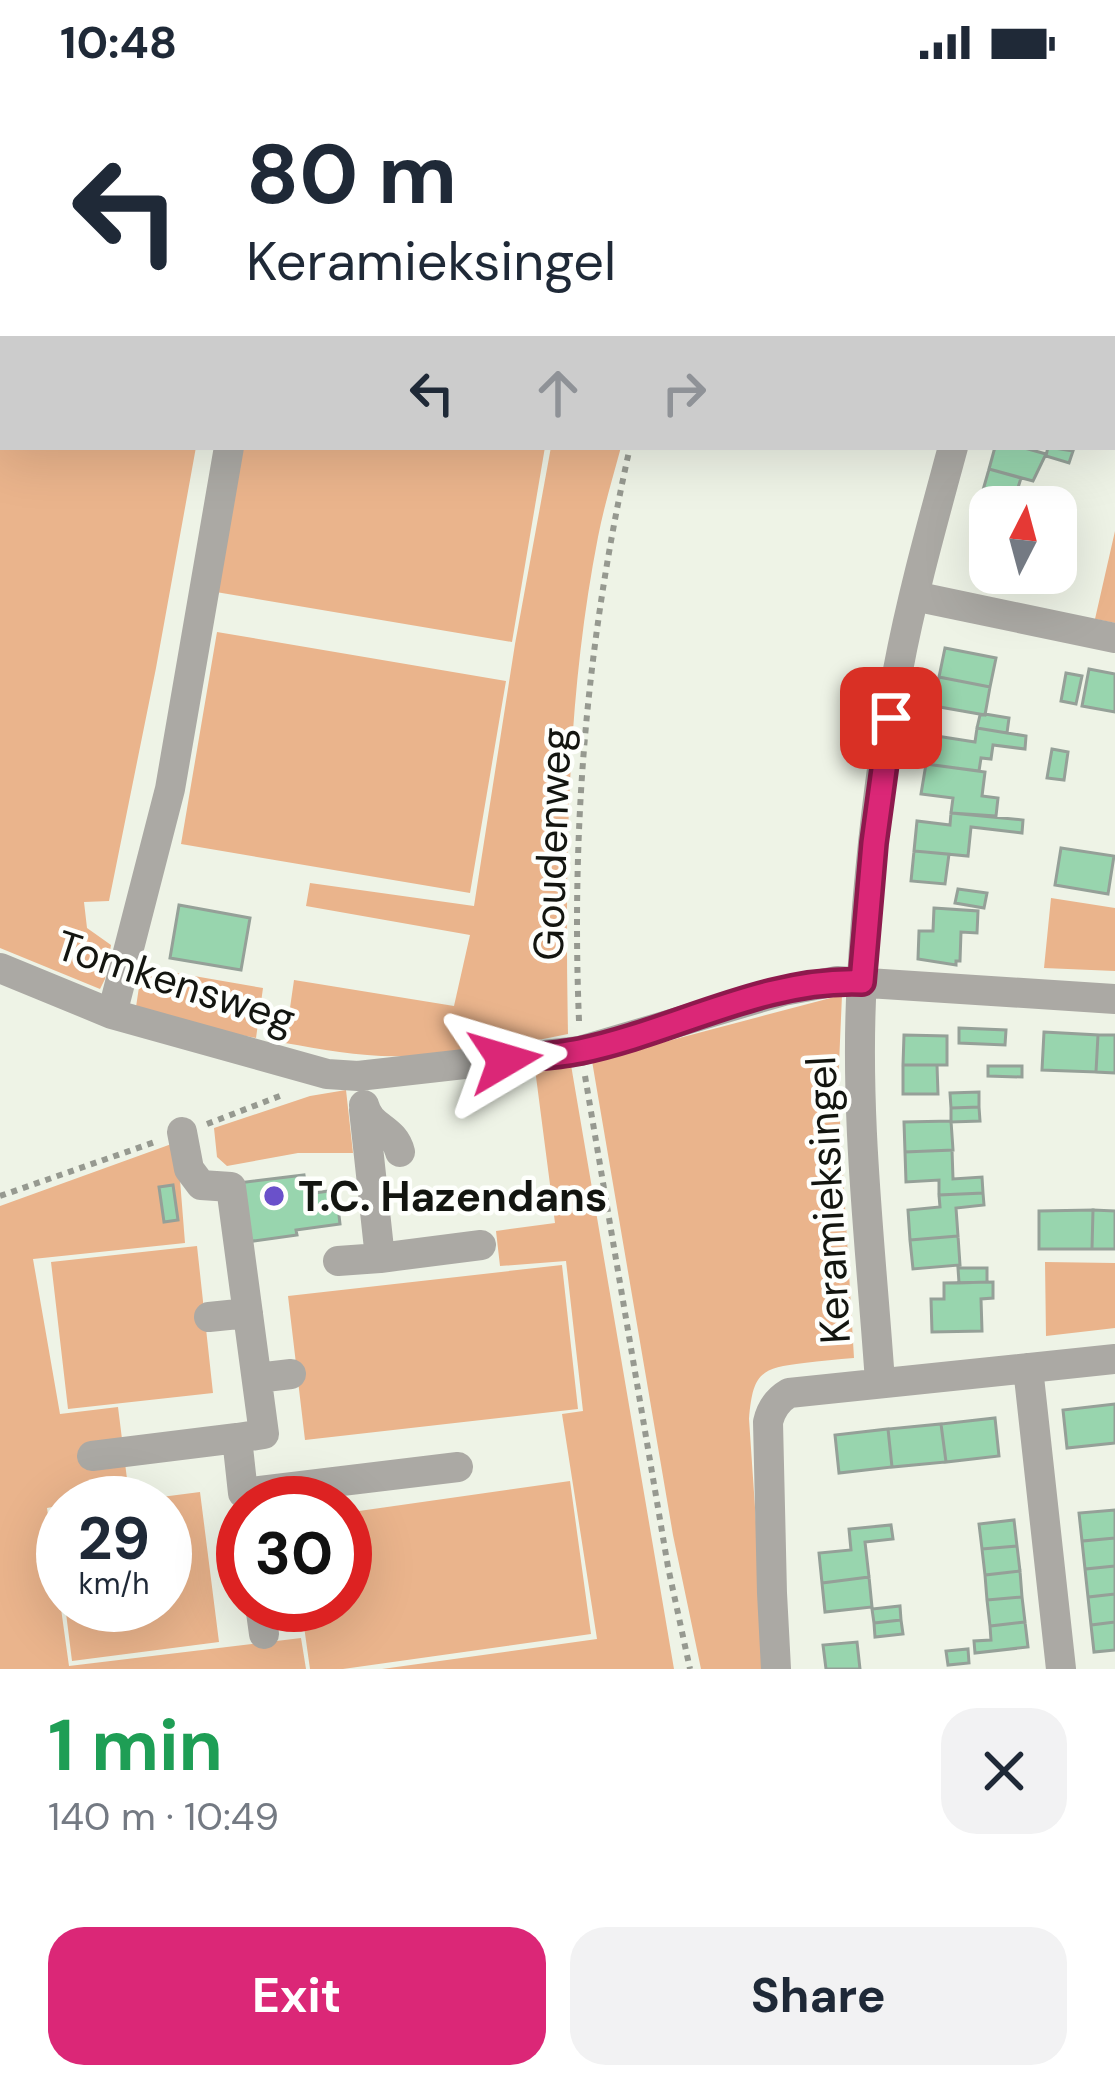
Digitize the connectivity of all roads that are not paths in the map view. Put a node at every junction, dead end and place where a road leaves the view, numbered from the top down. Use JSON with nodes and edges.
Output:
{"nodes":[{"id":1,"x":228,"y":450,"type":"edge"},
{"id":2,"x":951,"y":450,"type":"edge"},
{"id":3,"x":914,"y":596,"type":"junction"},
{"id":4,"x":1115,"y":638,"type":"edge"},
{"id":5,"x":0,"y":968,"type":"edge"},
{"id":6,"x":849,"y":982,"type":"junction"},
{"id":7,"x":1115,"y":999,"type":"edge"},
{"id":8,"x":112,"y":1014,"type":"junction"},
{"id":9,"x":342,"y":1075,"type":"junction"},
{"id":10,"x":364,"y":1110,"type":"junction"},
{"id":11,"x":182,"y":1132,"type":"dead end"},
{"id":12,"x":400,"y":1152,"type":"dead end"},
{"id":13,"x":481,"y":1246,"type":"dead end"},
{"id":14,"x":380,"y":1258,"type":"junction"},
{"id":15,"x":338,"y":1261,"type":"dead end"},
{"id":16,"x":248,"y":1312,"type":"junction"},
{"id":17,"x":209,"y":1317,"type":"dead end"},
{"id":18,"x":1115,"y":1359,"type":"edge"},
{"id":19,"x":1028,"y":1368,"type":"junction"},
{"id":20,"x":291,"y":1374,"type":"dead end"},
{"id":21,"x":257,"y":1378,"type":"junction"},
{"id":22,"x":880,"y":1382,"type":"junction"},
{"id":23,"x":237,"y":1438,"type":"junction"},
{"id":24,"x":92,"y":1456,"type":"dead end"},
{"id":25,"x":458,"y":1467,"type":"dead end"},
{"id":26,"x":241,"y":1476,"type":"edge"},
{"id":27,"x":372,"y":1479,"type":"edge"},
{"id":28,"x":776,"y":1669,"type":"edge"},
{"id":29,"x":1061,"y":1669,"type":"edge"}],
"edges":[{"from":1,"to":8,"type":"street"},
{"from":2,"to":3,"type":"street","name":"Keramieksingel"},
{"from":3,"to":4,"type":"street"},
{"from":3,"to":6,"type":"street","name":"Keramieksingel"},
{"from":5,"to":8,"type":"street","name":"Tomkensweg"},
{"from":6,"to":7,"type":"street"},
{"from":6,"to":9,"type":"street"},
{"from":6,"to":22,"type":"street","name":"Keramieksingel"},
{"from":8,"to":9,"type":"street","name":"Tomkensweg"},
{"from":9,"to":10,"type":"street"},
{"from":10,"to":12,"type":"street"},
{"from":10,"to":14,"type":"street"},
{"from":11,"to":16,"type":"street"},
{"from":13,"to":14,"type":"street"},
{"from":14,"to":15,"type":"street"},
{"from":16,"to":17,"type":"street"},
{"from":16,"to":21,"type":"street"},
{"from":18,"to":19,"type":"street"},
{"from":19,"to":22,"type":"street"},
{"from":19,"to":29,"type":"street"},
{"from":20,"to":21,"type":"street"},
{"from":21,"to":23,"type":"street"},
{"from":22,"to":28,"type":"street","name":"Keramieksingel"},
{"from":23,"to":24,"type":"street"},
{"from":23,"to":26,"type":"street"},
{"from":25,"to":27,"type":"street"}]}
